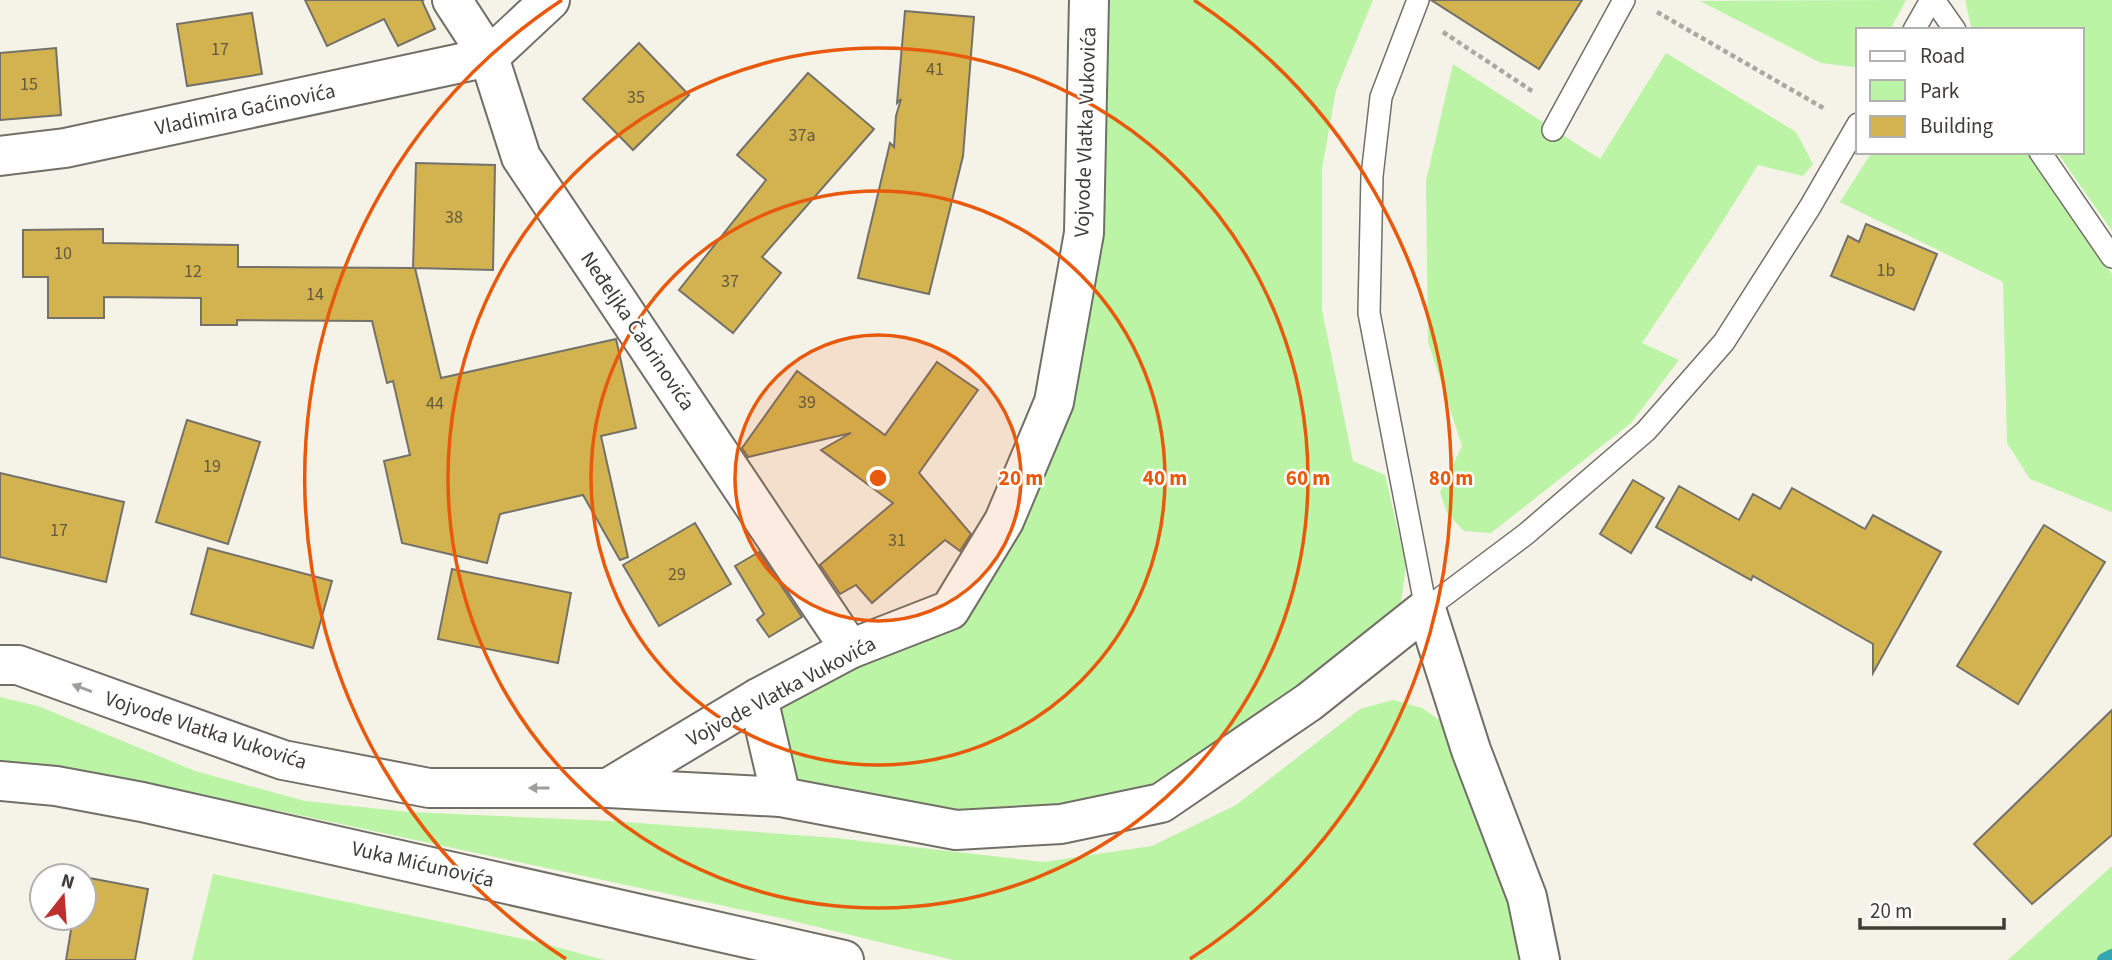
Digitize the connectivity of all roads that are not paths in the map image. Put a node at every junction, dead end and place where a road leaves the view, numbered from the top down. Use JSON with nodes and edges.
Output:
{"nodes":[{"id":1,"x":452,"y":0,"type":"edge"},
{"id":2,"x":550,"y":0,"type":"edge"},
{"id":3,"x":1089,"y":0,"type":"edge"},
{"id":4,"x":1624,"y":0,"type":"edge"},
{"id":5,"x":1933,"y":0,"type":"edge"},
{"id":6,"x":1415,"y":6,"type":"edge"},
{"id":7,"x":1915,"y":28,"type":"edge"},
{"id":8,"x":1954,"y":28,"type":"edge"},
{"id":9,"x":489,"y":57,"type":"junction"},
{"id":10,"x":1856,"y":128,"type":"edge"},
{"id":11,"x":1553,"y":130,"type":"dead end"},
{"id":12,"x":2041,"y":154,"type":"edge"},
{"id":13,"x":0,"y":156,"type":"edge"},
{"id":14,"x":2112,"y":257,"type":"edge"},
{"id":15,"x":1426,"y":609,"type":"junction"},
{"id":16,"x":850,"y":649,"type":"junction"},
{"id":17,"x":0,"y":665,"type":"edge"},
{"id":18,"x":758,"y":698,"type":"junction"},
{"id":19,"x":0,"y":781,"type":"edge"},
{"id":20,"x":608,"y":788,"type":"junction"},
{"id":21,"x":781,"y":797,"type":"junction"},
{"id":22,"x":844,"y":960,"type":"edge"},
{"id":23,"x":1540,"y":960,"type":"edge"}],
"edges":[{"from":1,"to":9,"type":"street","name":"Neđeljka Čabrinovića"},
{"from":2,"to":9,"type":"street"},
{"from":3,"to":16,"type":"street","name":"Vojvode Vlatka Vukovića"},
{"from":4,"to":11,"type":"lane"},
{"from":5,"to":7,"type":"lane"},
{"from":5,"to":8,"type":"lane"},
{"from":6,"to":15,"type":"lane"},
{"from":9,"to":13,"type":"street","name":"Vladimira Gaćinovića"},
{"from":9,"to":16,"type":"street","name":"Neđeljka Čabrinovića"},
{"from":10,"to":15,"type":"lane"},
{"from":12,"to":14,"type":"lane"},
{"from":15,"to":21,"type":"street"},
{"from":15,"to":23,"type":"street"},
{"from":16,"to":18,"type":"street","name":"Vojvode Vlatka Vukovića"},
{"from":20,"to":17,"type":"street","name":"Vojvode Vlatka Vukovića","one_way":true},
{"from":18,"to":20,"type":"street","name":"Vojvode Vlatka Vukovića"},
{"from":18,"to":21,"type":"street"},
{"from":19,"to":22,"type":"street","name":"Vuka Mićunovića"},
{"from":20,"to":21,"type":"street"}]}
